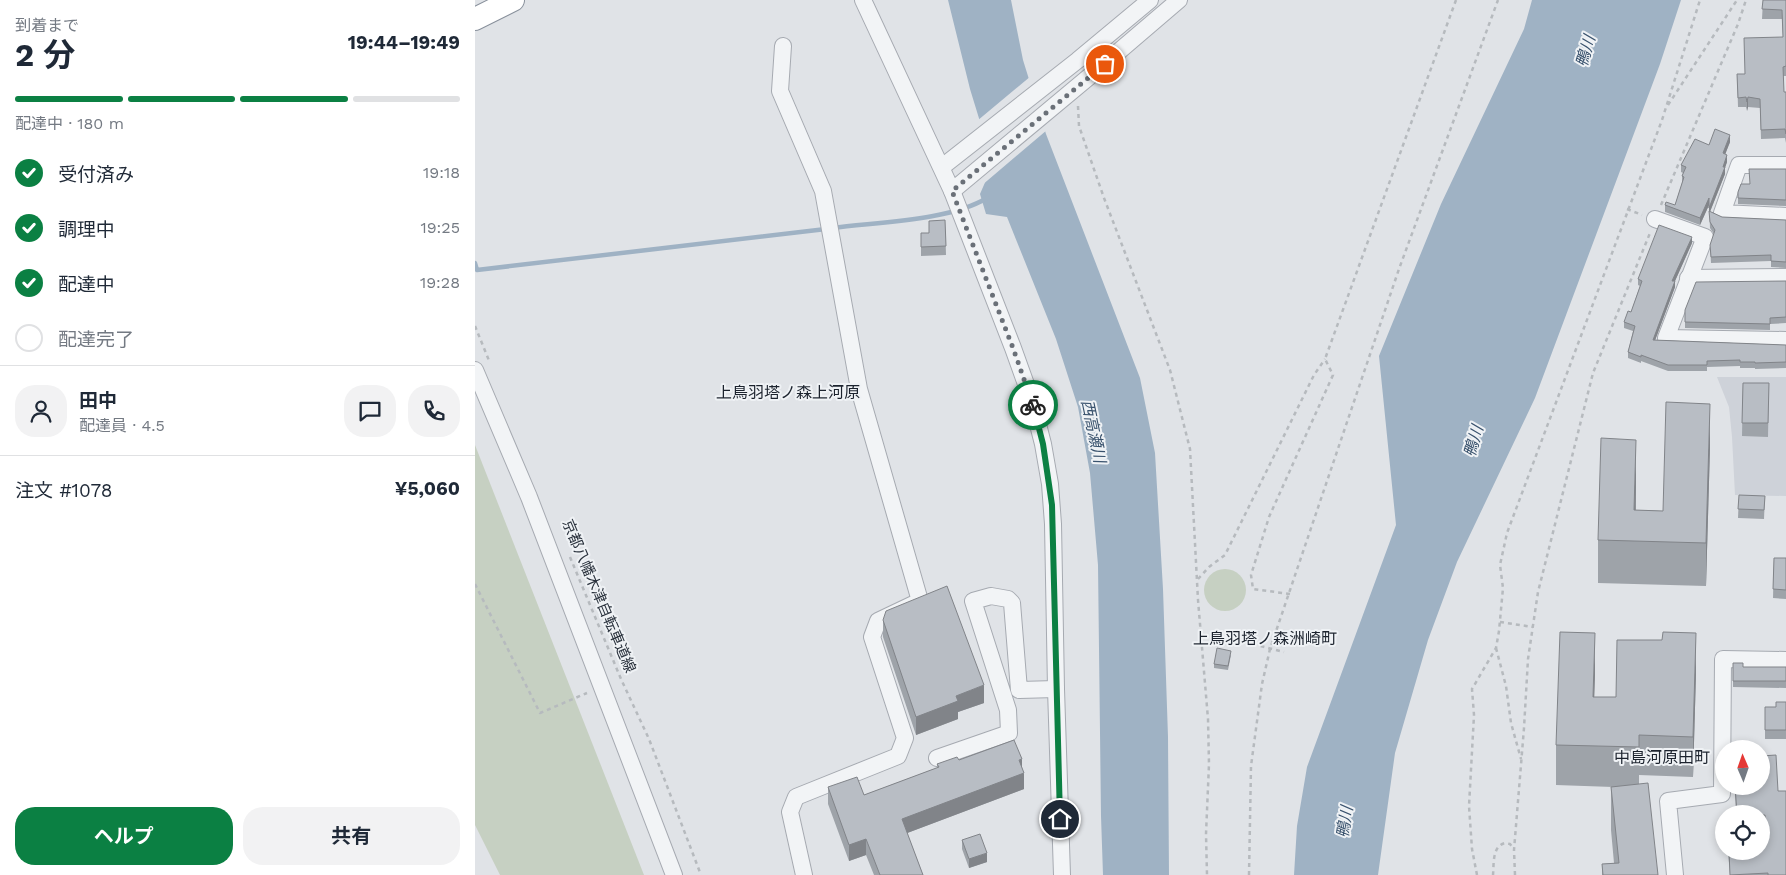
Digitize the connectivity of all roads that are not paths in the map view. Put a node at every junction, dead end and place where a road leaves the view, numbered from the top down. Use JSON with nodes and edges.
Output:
{"nodes":[{"id":1,"x":513,"y":0,"type":"edge"},
{"id":2,"x":863,"y":0,"type":"edge"},
{"id":3,"x":1150,"y":0,"type":"edge"},
{"id":4,"x":1179,"y":0,"type":"edge"},
{"id":5,"x":475,"y":19,"type":"edge"},
{"id":6,"x":783,"y":46,"type":"dead end"},
{"id":7,"x":1078,"y":60,"type":"junction"},
{"id":8,"x":1090,"y":76,"type":"junction"},
{"id":9,"x":1786,"y":165,"type":"edge"},
{"id":10,"x":942,"y":167,"type":"junction"},
{"id":11,"x":952,"y":191,"type":"junction"},
{"id":12,"x":1786,"y":216,"type":"edge"},
{"id":13,"x":1655,"y":219,"type":"road end"},
{"id":14,"x":1689,"y":278,"type":"junction"},
{"id":15,"x":1786,"y":278,"type":"edge"},
{"id":16,"x":1786,"y":340,"type":"edge"},
{"id":17,"x":475,"y":370,"type":"edge"},
{"id":18,"x":1786,"y":660,"type":"edge"},
{"id":19,"x":1056,"y":689,"type":"junction"},
{"id":20,"x":937,"y":758,"type":"dead end"},
{"id":21,"x":674,"y":875,"type":"edge"},
{"id":22,"x":804,"y":875,"type":"edge"},
{"id":23,"x":1062,"y":875,"type":"edge"},
{"id":24,"x":1675,"y":875,"type":"edge"}],
"edges":[{"from":1,"to":5,"type":"highway"},
{"from":2,"to":10,"type":"street"},
{"from":3,"to":7,"type":"street"},
{"from":4,"to":8,"type":"street"},
{"from":6,"to":22,"type":"street"},
{"from":7,"to":8,"type":"street"},
{"from":7,"to":10,"type":"street"},
{"from":8,"to":11,"type":"street"},
{"from":9,"to":12,"type":"street"},
{"from":10,"to":11,"type":"street"},
{"from":11,"to":19,"type":"street"},
{"from":13,"to":14,"type":"street"},
{"from":14,"to":15,"type":"street"},
{"from":14,"to":16,"type":"street"},
{"from":17,"to":21,"type":"street"},
{"from":18,"to":24,"type":"street"},
{"from":19,"to":20,"type":"street"},
{"from":19,"to":23,"type":"street"}]}
